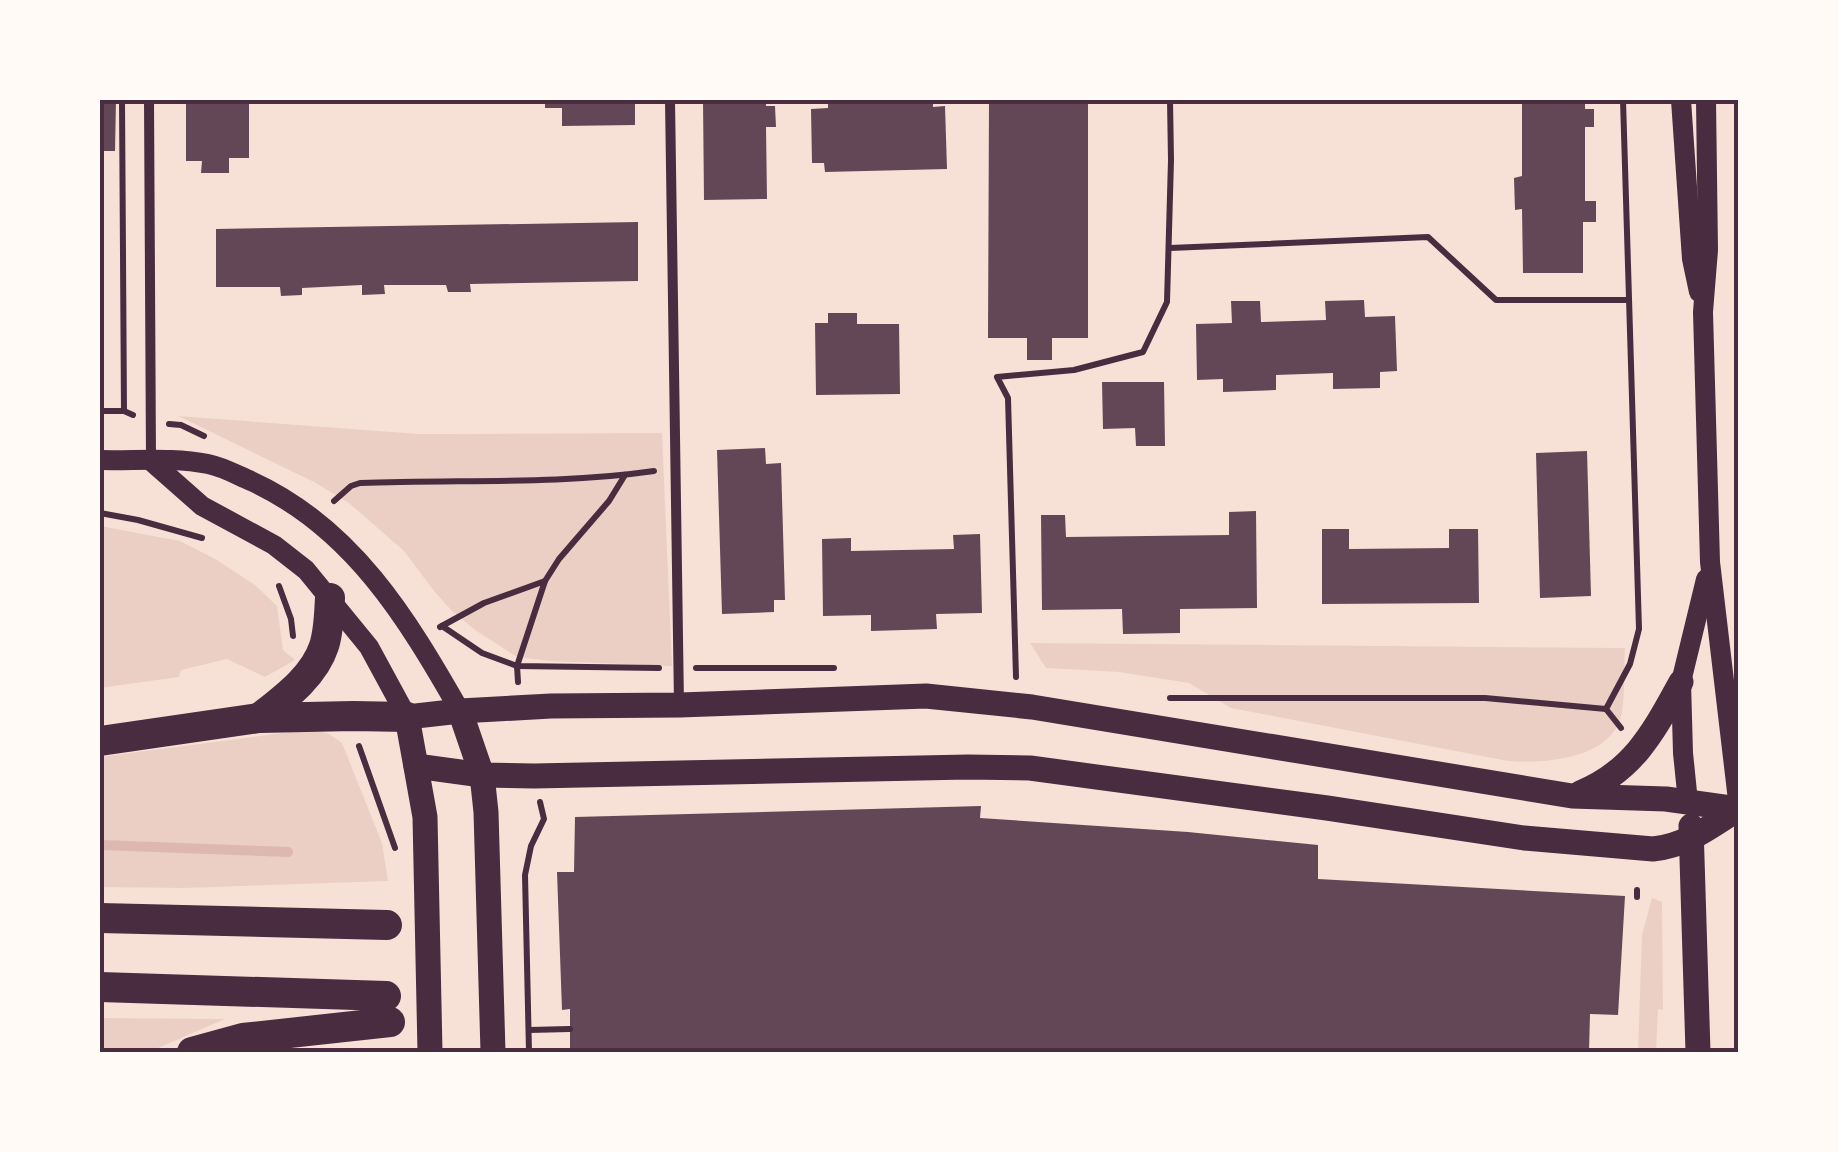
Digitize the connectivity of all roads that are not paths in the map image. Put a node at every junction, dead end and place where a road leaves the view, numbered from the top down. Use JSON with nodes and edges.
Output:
{"nodes":[{"id":1,"x":149,"y":100,"type":"edge"},
{"id":2,"x":670,"y":100,"type":"edge"},
{"id":3,"x":1681,"y":100,"type":"edge"},
{"id":4,"x":1706,"y":100,"type":"edge"},
{"id":5,"x":1703,"y":312,"type":"junction"},
{"id":6,"x":100,"y":460,"type":"edge"},
{"id":7,"x":151,"y":461,"type":"junction"},
{"id":8,"x":1710,"y":562,"type":"junction"},
{"id":9,"x":330,"y":598,"type":"junction"},
{"id":10,"x":1681,"y":682,"type":"junction"},
{"id":11,"x":680,"y":705,"type":"junction"},
{"id":12,"x":460,"y":711,"type":"junction"},
{"id":13,"x":259,"y":718,"type":"junction"},
{"id":14,"x":407,"y":718,"type":"junction"},
{"id":15,"x":100,"y":741,"type":"edge"},
{"id":16,"x":416,"y":766,"type":"junction"},
{"id":17,"x":482,"y":775,"type":"junction"},
{"id":18,"x":1572,"y":796,"type":"junction"},
{"id":19,"x":1738,"y":800,"type":"edge"},
{"id":20,"x":1688,"y":802,"type":"junction"},
{"id":21,"x":1738,"y":809,"type":"edge"},
{"id":22,"x":1692,"y":838,"type":"junction"},
{"id":23,"x":100,"y":918,"type":"edge"},
{"id":24,"x":387,"y":925,"type":"dead end"},
{"id":25,"x":100,"y":987,"type":"edge"},
{"id":26,"x":192,"y":1052,"type":"edge"},
{"id":27,"x":430,"y":1052,"type":"edge"},
{"id":28,"x":493,"y":1052,"type":"edge"},
{"id":29,"x":1698,"y":1052,"type":"edge"}],
"edges":[{"from":1,"to":7,"type":"street"},
{"from":2,"to":11,"type":"street"},
{"from":3,"to":5,"type":"main road"},
{"from":4,"to":5,"type":"main road"},
{"from":5,"to":8,"type":"main road"},
{"from":6,"to":7,"type":"main road"},
{"from":7,"to":9,"type":"main road"},
{"from":7,"to":12,"type":"main road"},
{"from":8,"to":10,"type":"main road"},
{"from":8,"to":19,"type":"main road"},
{"from":9,"to":13,"type":"highway"},
{"from":9,"to":14,"type":"main road"},
{"from":10,"to":18,"type":"main road"},
{"from":10,"to":20,"type":"main road"},
{"from":11,"to":12,"type":"main road"},
{"from":11,"to":18,"type":"main road"},
{"from":12,"to":14,"type":"main road"},
{"from":12,"to":17,"type":"main road"},
{"from":13,"to":14,"type":"highway"},
{"from":13,"to":15,"type":"highway"},
{"from":14,"to":16,"type":"main road"},
{"from":16,"to":17,"type":"main road"},
{"from":16,"to":27,"type":"main road"},
{"from":17,"to":22,"type":"main road"},
{"from":17,"to":28,"type":"main road"},
{"from":18,"to":20,"type":"main road"},
{"from":20,"to":21,"type":"main road"},
{"from":20,"to":22,"type":"main road"},
{"from":21,"to":22,"type":"main road"},
{"from":22,"to":29,"type":"main road"},
{"from":23,"to":24,"type":"highway"},
{"from":25,"to":26,"type":"highway"}]}
